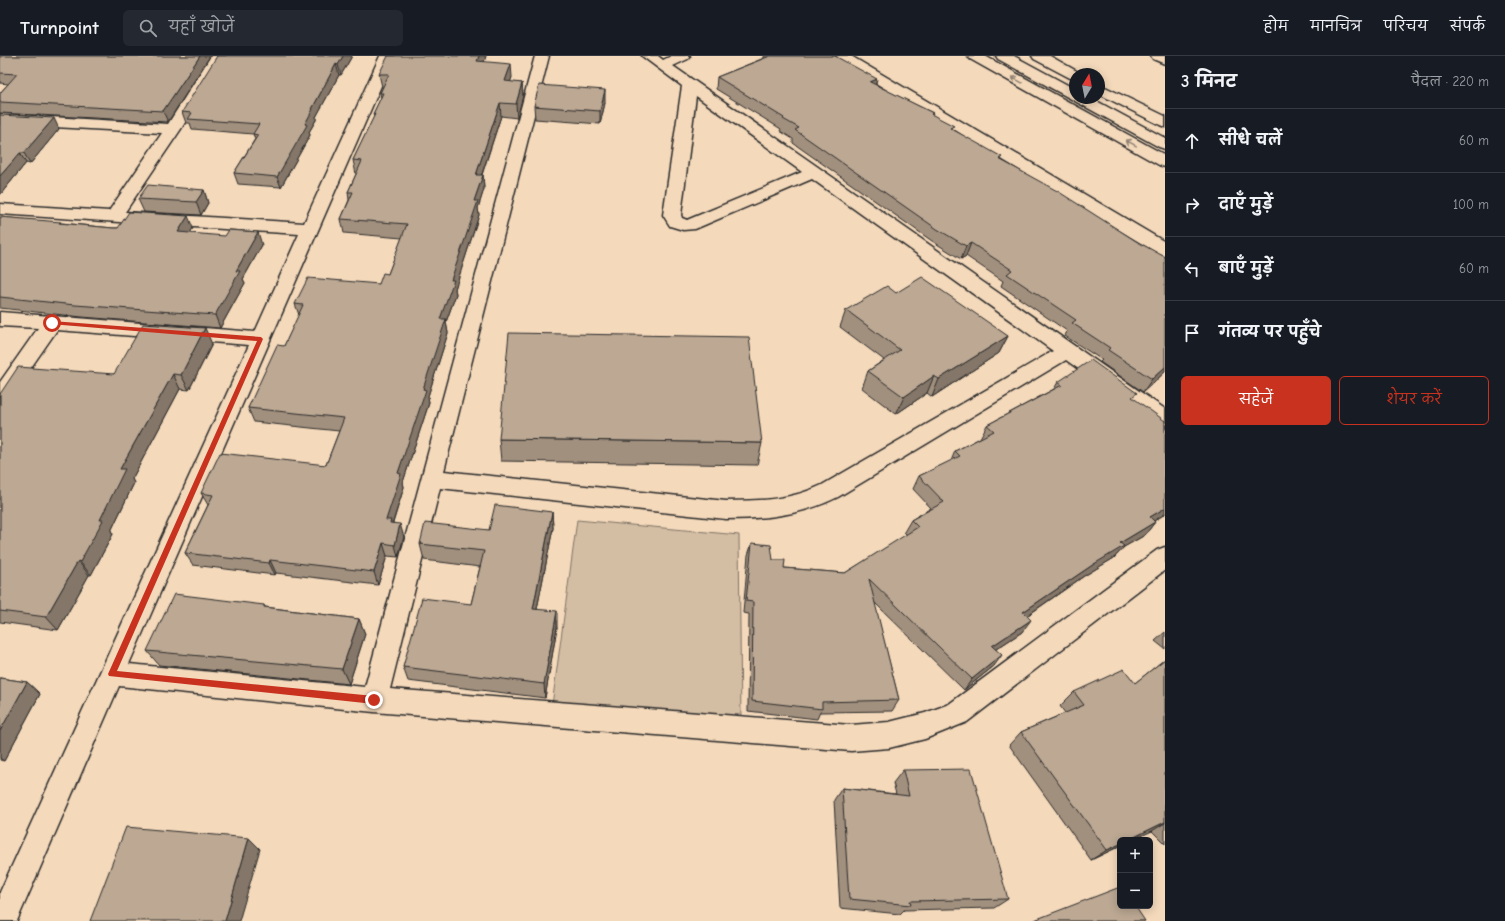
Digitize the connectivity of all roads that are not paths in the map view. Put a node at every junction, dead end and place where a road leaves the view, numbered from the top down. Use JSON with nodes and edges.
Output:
{"nodes":[{"id":1,"x":218,"y":56,"type":"edge"},
{"id":2,"x":387,"y":56,"type":"edge"},
{"id":3,"x":542,"y":56,"type":"edge"},
{"id":4,"x":683,"y":56,"type":"edge"},
{"id":5,"x":841,"y":56,"type":"edge"},
{"id":6,"x":975,"y":56,"type":"edge"},
{"id":7,"x":1003,"y":56,"type":"edge"},
{"id":8,"x":1039,"y":56,"type":"edge"},
{"id":9,"x":1158,"y":56,"type":"edge"},
{"id":10,"x":656,"y":60,"type":"edge"},
{"id":11,"x":1165,"y":60,"type":"edge"},
{"id":12,"x":1069,"y":72,"type":"edge"},
{"id":13,"x":690,"y":84,"type":"junction"},
{"id":14,"x":1105,"y":91,"type":"edge"},
{"id":15,"x":1069,"y":92,"type":"edge"},
{"id":16,"x":1091,"y":104,"type":"edge"},
{"id":17,"x":0,"y":119,"type":"edge"},
{"id":18,"x":1165,"y":122,"type":"edge"},
{"id":19,"x":173,"y":130,"type":"junction"},
{"id":20,"x":1165,"y":144,"type":"edge"},
{"id":21,"x":1165,"y":162,"type":"edge"},
{"id":22,"x":815,"y":172,"type":"junction"},
{"id":23,"x":0,"y":210,"type":"edge"},
{"id":24,"x":113,"y":217,"type":"junction"},
{"id":25,"x":310,"y":230,"type":"junction"},
{"id":26,"x":1165,"y":250,"type":"edge"},
{"id":27,"x":0,"y":319,"type":"edge"},
{"id":28,"x":52,"y":323,"type":"junction"},
{"id":29,"x":261,"y":339,"type":"junction"},
{"id":30,"x":1067,"y":351,"type":"junction"},
{"id":31,"x":0,"y":398,"type":"edge"},
{"id":32,"x":1165,"y":420,"type":"edge"},
{"id":33,"x":430,"y":478,"type":"junction"},
{"id":34,"x":1165,"y":556,"type":"edge"},
{"id":35,"x":112,"y":674,"type":"junction"},
{"id":36,"x":374,"y":700,"type":"junction"},
{"id":37,"x":2,"y":921,"type":"edge"}],
"edges":[{"from":1,"to":19,"type":"street"},
{"from":2,"to":25,"type":"street"},
{"from":3,"to":33,"type":"street"},
{"from":4,"to":10,"type":"street"},
{"from":5,"to":26,"type":"street"},
{"from":21,"to":6,"type":"street","one_way":true},
{"from":7,"to":15,"type":"street"},
{"from":8,"to":12,"type":"street"},
{"from":9,"to":11,"type":"street"},
{"from":10,"to":13,"type":"street"},
{"from":13,"to":22,"type":"street"},
{"from":13,"to":22,"type":"street"},
{"from":14,"to":18,"type":"street"},
{"from":16,"to":20,"type":"street"},
{"from":17,"to":19,"type":"street"},
{"from":19,"to":24,"type":"street"},
{"from":22,"to":30,"type":"street"},
{"from":23,"to":24,"type":"street"},
{"from":24,"to":25,"type":"street"},
{"from":25,"to":29,"type":"street"},
{"from":27,"to":28,"type":"street"},
{"from":28,"to":29,"type":"street"},
{"from":28,"to":31,"type":"street"},
{"from":29,"to":35,"type":"street"},
{"from":30,"to":32,"type":"street"},
{"from":30,"to":33,"type":"street"},
{"from":33,"to":36,"type":"street"},
{"from":34,"to":36,"type":"street"},
{"from":35,"to":36,"type":"street"},
{"from":35,"to":37,"type":"street"}]}
